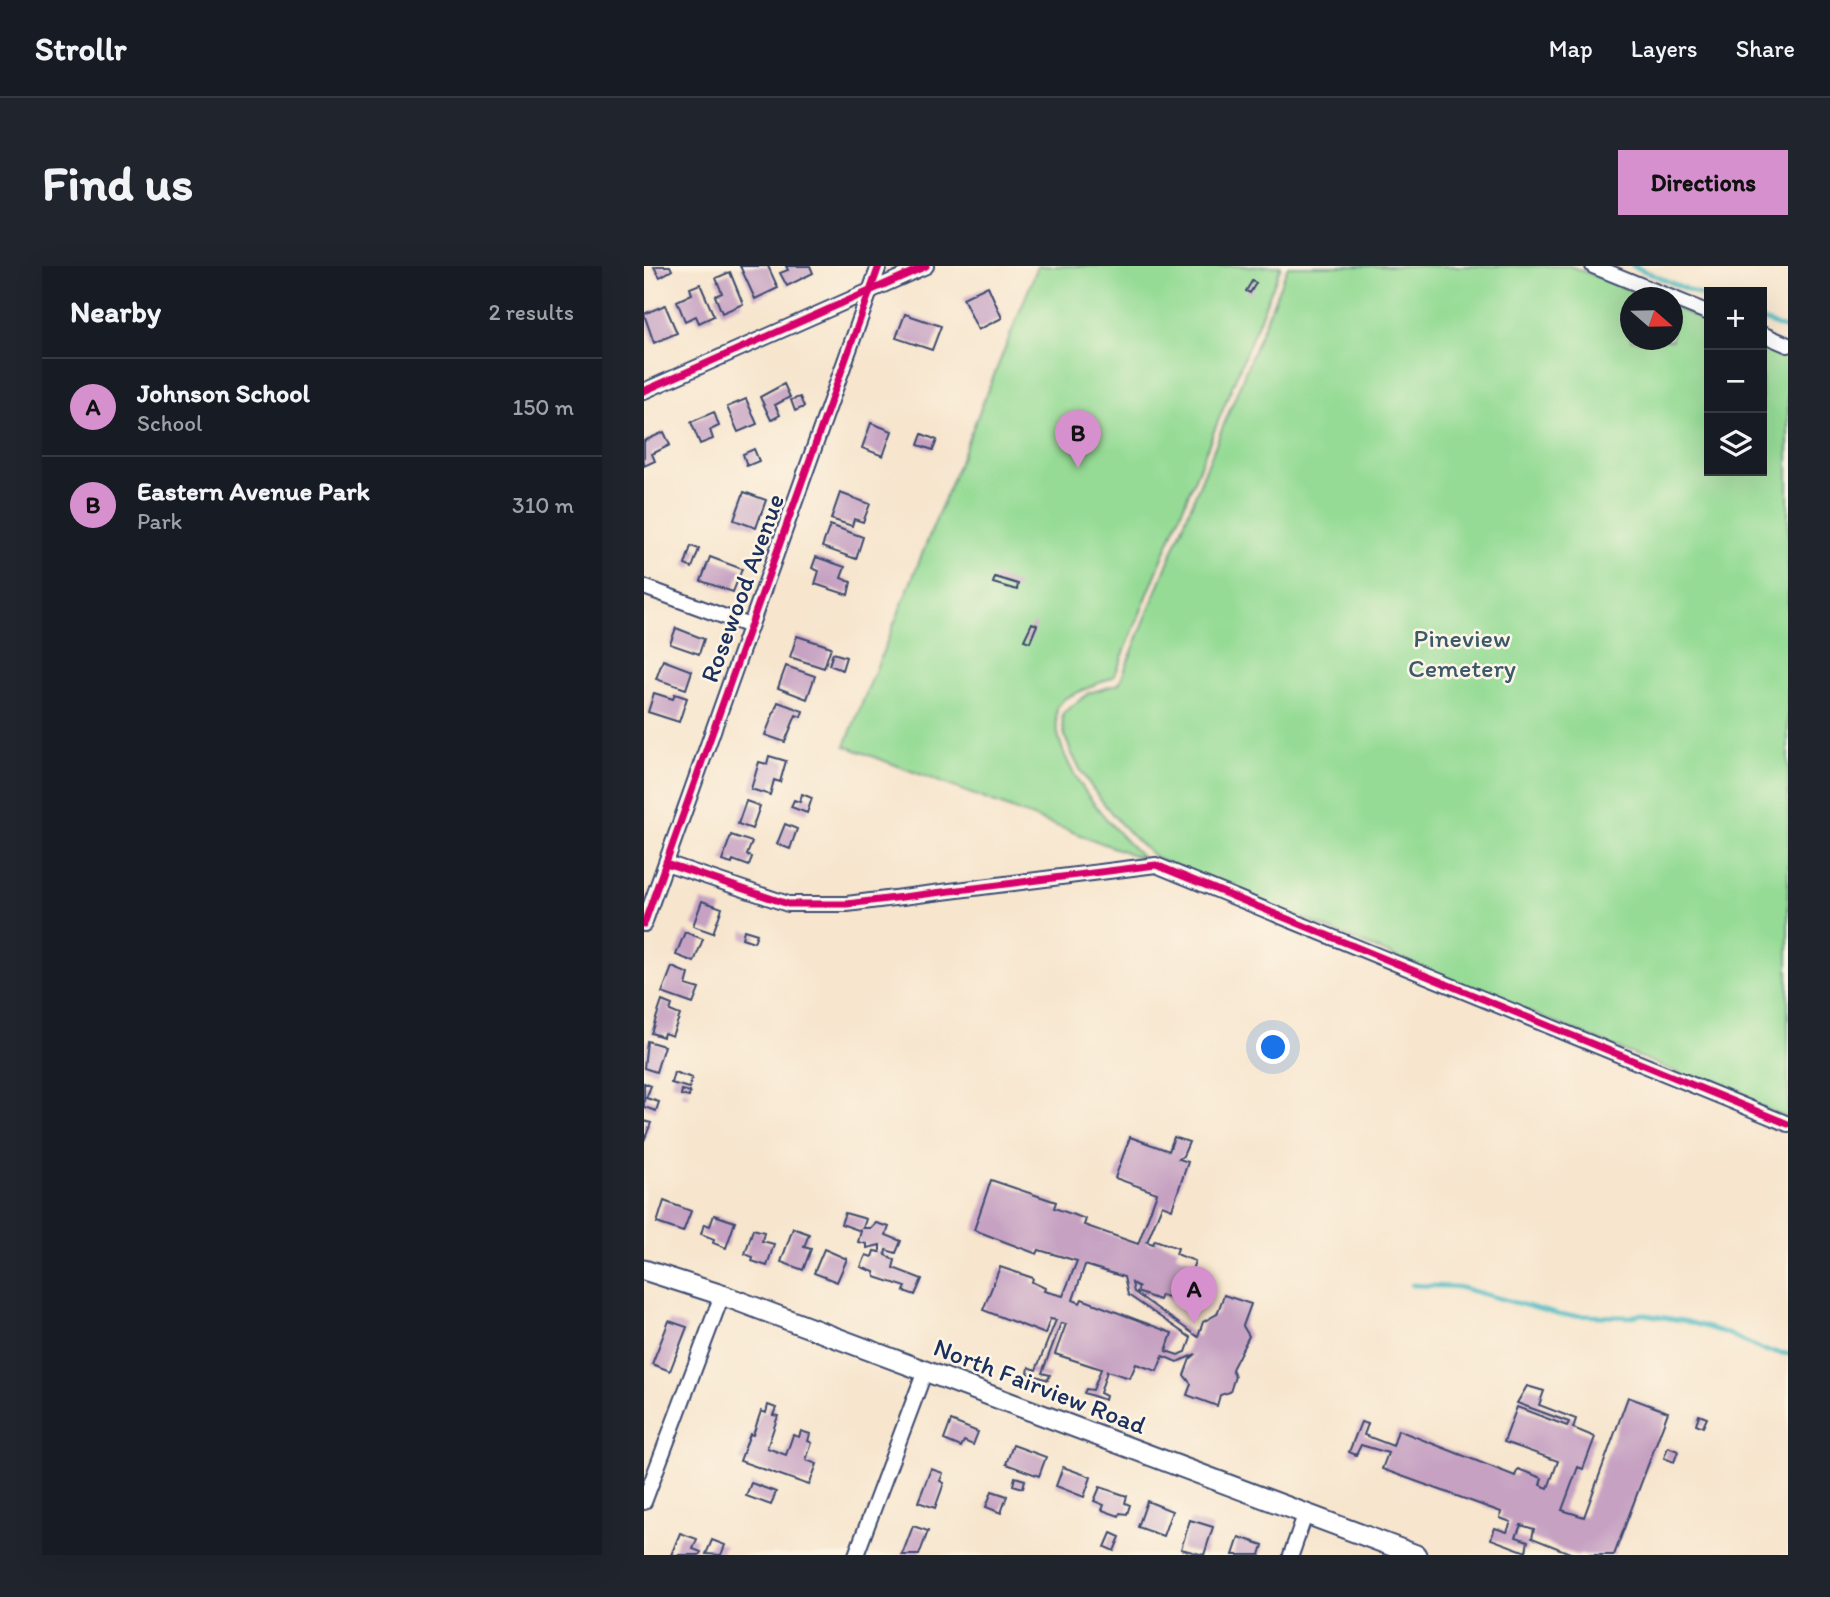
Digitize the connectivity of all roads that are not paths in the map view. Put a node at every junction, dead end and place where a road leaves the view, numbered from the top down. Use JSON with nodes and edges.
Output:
{"nodes":[{"id":1,"x":879,"y":266,"type":"edge"},
{"id":2,"x":926,"y":266,"type":"edge"},
{"id":3,"x":1593,"y":266,"type":"edge"},
{"id":4,"x":1645,"y":287,"type":"edge"},
{"id":5,"x":870,"y":290,"type":"junction"},
{"id":6,"x":1683,"y":302,"type":"edge"},
{"id":7,"x":1704,"y":311,"type":"edge"},
{"id":8,"x":1767,"y":336,"type":"edge"},
{"id":9,"x":1788,"y":345,"type":"edge"},
{"id":10,"x":644,"y":391,"type":"edge"},
{"id":11,"x":644,"y":587,"type":"edge"},
{"id":12,"x":750,"y":626,"type":"junction"},
{"id":13,"x":666,"y":863,"type":"junction"},
{"id":14,"x":644,"y":924,"type":"edge"},
{"id":15,"x":1788,"y":1124,"type":"edge"},
{"id":16,"x":644,"y":1270,"type":"edge"},
{"id":17,"x":722,"y":1295,"type":"junction"},
{"id":18,"x":925,"y":1371,"type":"junction"},
{"id":19,"x":644,"y":1502,"type":"edge"},
{"id":20,"x":1306,"y":1515,"type":"junction"},
{"id":21,"x":856,"y":1555,"type":"edge"},
{"id":22,"x":1291,"y":1555,"type":"edge"},
{"id":23,"x":1416,"y":1555,"type":"edge"}],
"edges":[{"from":1,"to":5,"type":"street","name":"Rosewood Avenue"},
{"from":2,"to":5,"type":"street"},
{"from":3,"to":4,"type":"street"},
{"from":5,"to":10,"type":"street"},
{"from":5,"to":12,"type":"street","name":"Rosewood Avenue"},
{"from":6,"to":7,"type":"street"},
{"from":8,"to":9,"type":"street"},
{"from":11,"to":12,"type":"street"},
{"from":12,"to":13,"type":"street","name":"Rosewood Avenue"},
{"from":13,"to":14,"type":"street","name":"Rosewood Avenue"},
{"from":13,"to":15,"type":"street"},
{"from":16,"to":17,"type":"main road","name":"North Fairview Road"},
{"from":17,"to":18,"type":"main road","name":"North Fairview Road"},
{"from":17,"to":19,"type":"street"},
{"from":18,"to":20,"type":"main road","name":"North Fairview Road"},
{"from":18,"to":21,"type":"street"},
{"from":20,"to":22,"type":"street"},
{"from":20,"to":23,"type":"main road","name":"North Fairview Road"}]}
